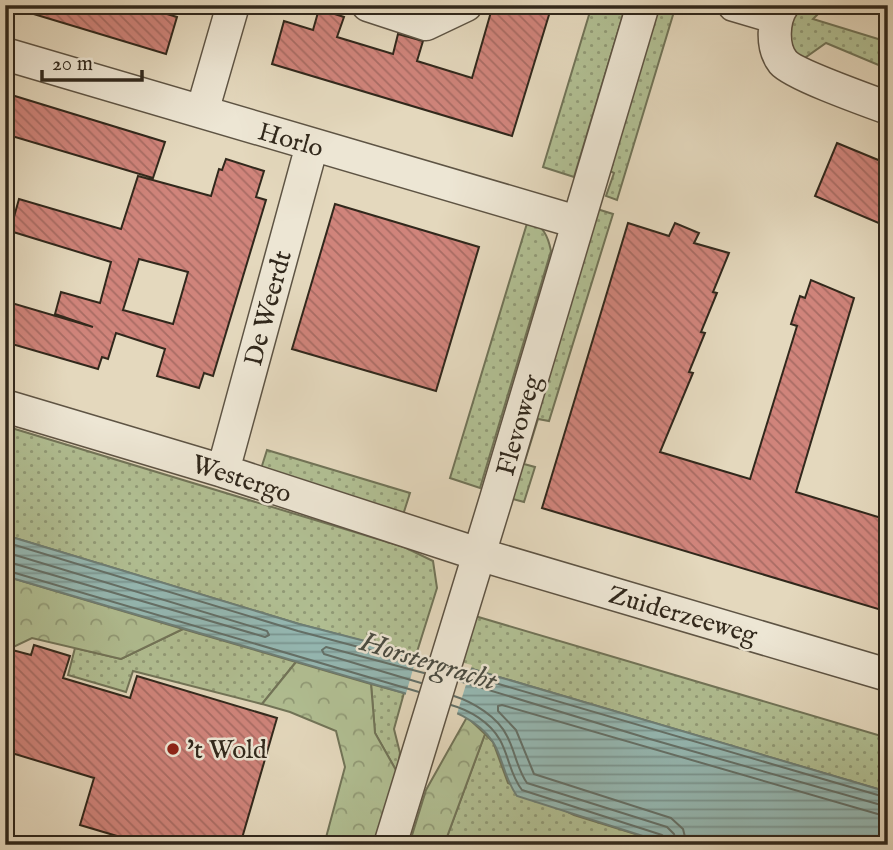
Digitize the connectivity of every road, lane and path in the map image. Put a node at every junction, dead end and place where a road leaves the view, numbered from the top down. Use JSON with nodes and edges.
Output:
{"nodes":[{"id":1,"x":233,"y":5,"type":"edge"},
{"id":2,"x":368,"y":5,"type":"edge"},
{"id":3,"x":466,"y":5,"type":"edge"},
{"id":4,"x":643,"y":5,"type":"edge"},
{"id":5,"x":734,"y":5,"type":"edge"},
{"id":6,"x":779,"y":11,"type":"edge"},
{"id":7,"x":5,"y":54,"type":"edge"},
{"id":8,"x":888,"y":108,"type":"edge"},
{"id":9,"x":202,"y":112,"type":"junction"},
{"id":10,"x":312,"y":145,"type":"junction"},
{"id":11,"x":577,"y":222,"type":"junction"},
{"id":12,"x":5,"y":407,"type":"edge"},
{"id":13,"x":223,"y":471,"type":"junction"},
{"id":14,"x":478,"y":554,"type":"junction"},
{"id":15,"x":888,"y":675,"type":"edge"},
{"id":16,"x":390,"y":845,"type":"edge"}],
"edges":[{"from":1,"to":9,"type":"street"},
{"from":2,"to":3,"type":"street"},
{"from":4,"to":11,"type":"street","name":"Flevoweg"},
{"from":5,"to":6,"type":"street"},
{"from":6,"to":8,"type":"street"},
{"from":7,"to":9,"type":"street","name":"Horlo"},
{"from":9,"to":10,"type":"street","name":"Horlo"},
{"from":10,"to":11,"type":"street","name":"Horlo"},
{"from":10,"to":13,"type":"street","name":"De Weerdt"},
{"from":11,"to":14,"type":"street","name":"Flevoweg"},
{"from":12,"to":13,"type":"street","name":"Westergo"},
{"from":13,"to":14,"type":"street","name":"Westergo"},
{"from":14,"to":15,"type":"street","name":"Zuiderzeeweg"},
{"from":14,"to":16,"type":"street","name":"Flevoweg"}]}
